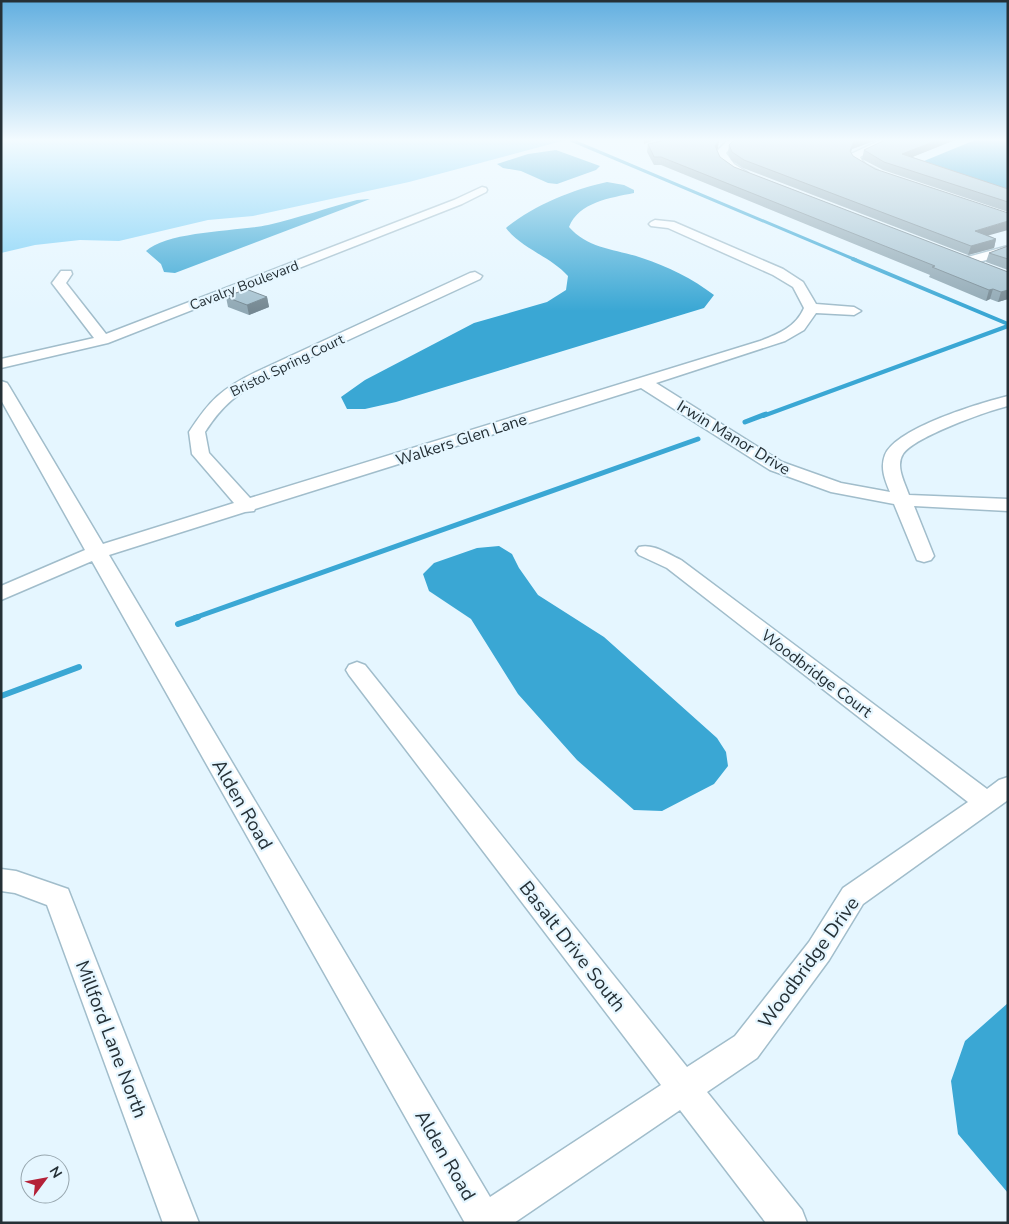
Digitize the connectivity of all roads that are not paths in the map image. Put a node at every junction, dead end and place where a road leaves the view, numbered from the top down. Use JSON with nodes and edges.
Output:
{"nodes":[{"id":1,"x":466,"y":197,"type":"edge"},
{"id":2,"x":654,"y":224,"type":"dead end"},
{"id":3,"x":1008,"y":250,"type":"edge"},
{"id":4,"x":987,"y":269,"type":"edge"},
{"id":5,"x":66,"y":274,"type":"dead end"},
{"id":6,"x":475,"y":276,"type":"dead end"},
{"id":7,"x":811,"y":308,"type":"junction"},
{"id":8,"x":854,"y":311,"type":"dead end"},
{"id":9,"x":103,"y":340,"type":"junction"},
{"id":10,"x":1,"y":364,"type":"edge"},
{"id":11,"x":642,"y":381,"type":"junction"},
{"id":12,"x":1,"y":386,"type":"edge"},
{"id":13,"x":1008,"y":401,"type":"edge"},
{"id":14,"x":902,"y":500,"type":"junction"},
{"id":15,"x":1008,"y":505,"type":"edge"},
{"id":16,"x":246,"y":507,"type":"junction"},
{"id":17,"x":646,"y":551,"type":"dead end"},
{"id":18,"x":97,"y":552,"type":"junction"},
{"id":19,"x":924,"y":556,"type":"dead end"},
{"id":20,"x":1,"y":594,"type":"edge"},
{"id":21,"x":357,"y":670,"type":"dead end"},
{"id":22,"x":996,"y":794,"type":"edge"},
{"id":23,"x":9,"y":881,"type":"edge"},
{"id":24,"x":684,"y":1089,"type":"junction"},
{"id":25,"x":485,"y":1222,"type":"edge"},
{"id":26,"x":181,"y":1223,"type":"edge"},
{"id":27,"x":789,"y":1223,"type":"edge"}],
"edges":[{"from":1,"to":9,"type":"street","name":"Cavalry Boulevard"},
{"from":2,"to":7,"type":"street"},
{"from":3,"to":4,"type":"street"},
{"from":5,"to":9,"type":"street"},
{"from":6,"to":16,"type":"street","name":"Bristol Spring Court"},
{"from":7,"to":8,"type":"street"},
{"from":7,"to":11,"type":"street","name":"Walkers Glen Lane"},
{"from":9,"to":10,"type":"street","name":"Cavalry Boulevard"},
{"from":11,"to":14,"type":"street","name":"Irwin Manor Drive"},
{"from":11,"to":16,"type":"street","name":"Walkers Glen Lane"},
{"from":12,"to":18,"type":"street","name":"Alden Road"},
{"from":13,"to":14,"type":"street"},
{"from":14,"to":15,"type":"street","name":"Irwin Manor Drive"},
{"from":14,"to":19,"type":"street"},
{"from":16,"to":18,"type":"street","name":"Walkers Glen Lane"},
{"from":17,"to":22,"type":"street","name":"Woodbridge Court"},
{"from":18,"to":20,"type":"street","name":"Walkers Glen Lane"},
{"from":18,"to":25,"type":"street","name":"Alden Road"},
{"from":21,"to":24,"type":"street","name":"Basalt Drive South"},
{"from":22,"to":24,"type":"street","name":"Woodbridge Drive"},
{"from":23,"to":26,"type":"street","name":"Millford Lane North"},
{"from":24,"to":25,"type":"street","name":"Woodbridge Drive"},
{"from":24,"to":27,"type":"street","name":"Basalt Drive South"}]}
